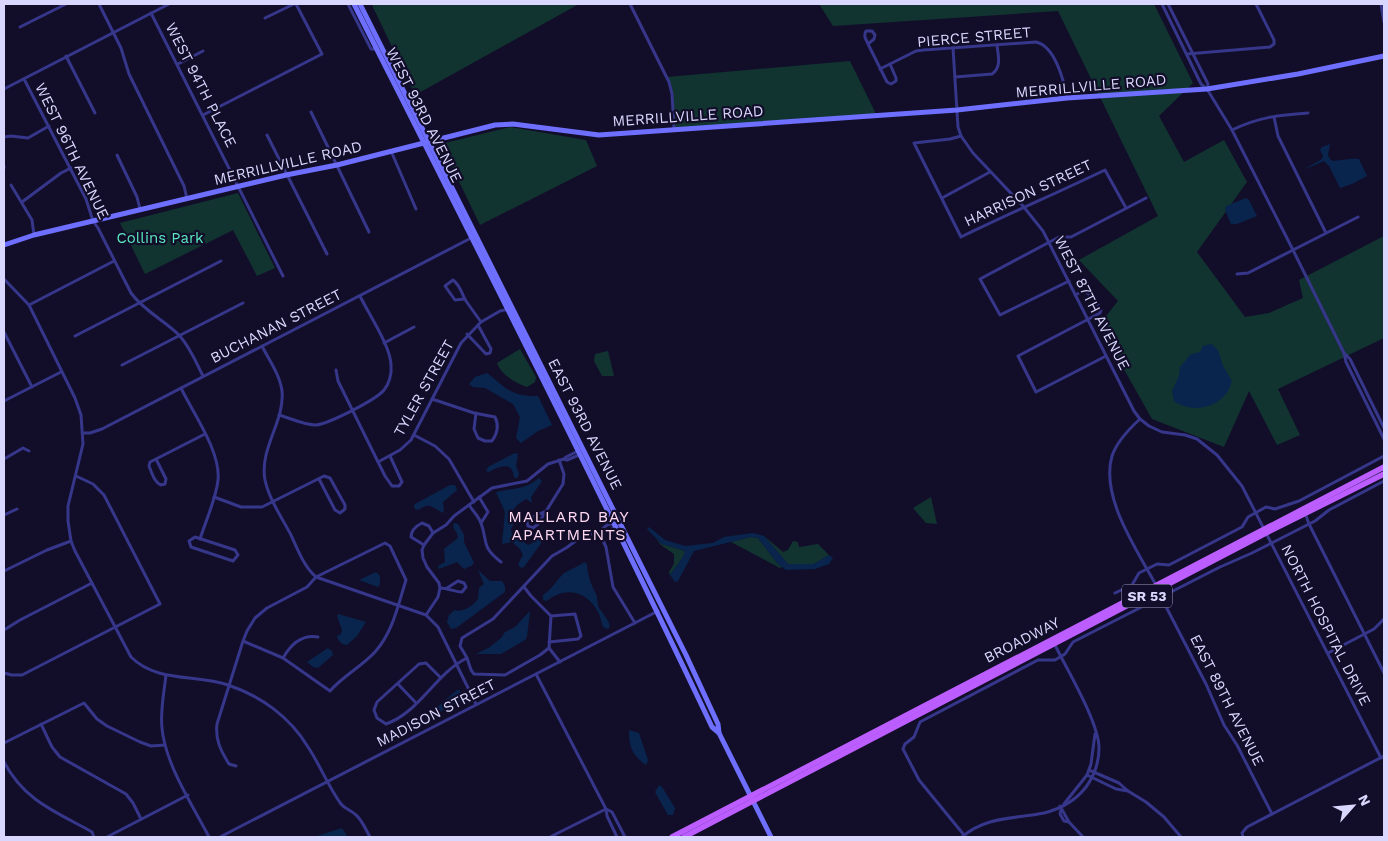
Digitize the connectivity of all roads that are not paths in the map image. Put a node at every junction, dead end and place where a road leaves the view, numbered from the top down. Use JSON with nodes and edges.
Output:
{"nodes":[{"id":1,"x":66,"y":4,"type":"edge"},
{"id":2,"x":99,"y":4,"type":"edge"},
{"id":3,"x":169,"y":4,"type":"edge"},
{"id":4,"x":295,"y":4,"type":"edge"},
{"id":5,"x":348,"y":4,"type":"edge"},
{"id":6,"x":354,"y":4,"type":"edge"},
{"id":7,"x":360,"y":4,"type":"edge"},
{"id":8,"x":630,"y":4,"type":"edge"},
{"id":9,"x":1162,"y":4,"type":"edge"},
{"id":10,"x":1169,"y":4,"type":"edge"},
{"id":11,"x":1256,"y":4,"type":"edge"},
{"id":12,"x":1382,"y":4,"type":"edge"},
{"id":13,"x":151,"y":13,"type":"junction"},
{"id":14,"x":265,"y":18,"type":"dead end"},
{"id":15,"x":1384,"y":22,"type":"edge"},
{"id":16,"x":20,"y":27,"type":"dead end"},
{"id":17,"x":114,"y":32,"type":"junction"},
{"id":18,"x":868,"y":44,"type":"dead end"},
{"id":19,"x":997,"y":45,"type":"junction"},
{"id":20,"x":379,"y":48,"type":"junction"},
{"id":21,"x":953,"y":48,"type":"junction"},
{"id":22,"x":203,"y":51,"type":"dead end"},
{"id":23,"x":1193,"y":53,"type":"junction"},
{"id":24,"x":1187,"y":54,"type":"junction"},
{"id":25,"x":66,"y":56,"type":"junction"},
{"id":26,"x":1384,"y":56,"type":"edge"},
{"id":27,"x":178,"y":64,"type":"junction"},
{"id":28,"x":890,"y":64,"type":"junction"},
{"id":29,"x":880,"y":69,"type":"junction"},
{"id":30,"x":955,"y":77,"type":"junction"},
{"id":31,"x":24,"y":79,"type":"junction"},
{"id":32,"x":4,"y":89,"type":"edge"},
{"id":33,"x":1207,"y":89,"type":"junction"},
{"id":34,"x":1067,"y":98,"type":"junction"},
{"id":35,"x":957,"y":110,"type":"junction"},
{"id":36,"x":311,"y":112,"type":"dead end"},
{"id":37,"x":95,"y":113,"type":"dead end"},
{"id":38,"x":1308,"y":113,"type":"dead end"},
{"id":39,"x":203,"y":115,"type":"junction"},
{"id":40,"x":1274,"y":117,"type":"junction"},
{"id":41,"x":49,"y":126,"type":"junction"},
{"id":42,"x":674,"y":129,"type":"junction"},
{"id":43,"x":1232,"y":130,"type":"junction"},
{"id":44,"x":268,"y":135,"type":"dead end"},
{"id":45,"x":961,"y":136,"type":"junction"},
{"id":46,"x":4,"y":137,"type":"edge"},
{"id":47,"x":427,"y":142,"type":"junction"},
{"id":48,"x":391,"y":151,"type":"junction"},
{"id":49,"x":117,"y":155,"type":"dead end"},
{"id":50,"x":337,"y":165,"type":"junction"},
{"id":51,"x":71,"y":168,"type":"junction"},
{"id":52,"x":990,"y":172,"type":"junction"},
{"id":53,"x":286,"y":175,"type":"junction"},
{"id":54,"x":11,"y":184,"type":"dead end"},
{"id":55,"x":239,"y":187,"type":"junction"},
{"id":56,"x":942,"y":198,"type":"junction"},
{"id":57,"x":1146,"y":198,"type":"dead end"},
{"id":58,"x":187,"y":199,"type":"junction"},
{"id":59,"x":22,"y":202,"type":"junction"},
{"id":60,"x":1023,"y":206,"type":"junction"},
{"id":61,"x":1126,"y":208,"type":"junction"},
{"id":62,"x":416,"y":209,"type":"dead end"},
{"id":63,"x":140,"y":210,"type":"junction"},
{"id":64,"x":1358,"y":217,"type":"dead end"},
{"id":65,"x":93,"y":221,"type":"junction"},
{"id":66,"x":369,"y":232,"type":"dead end"},
{"id":67,"x":1326,"y":233,"type":"junction"},
{"id":68,"x":34,"y":235,"type":"junction"},
{"id":69,"x":474,"y":236,"type":"junction"},
{"id":70,"x":1049,"y":242,"type":"junction"},
{"id":71,"x":4,"y":245,"type":"edge"},
{"id":72,"x":1293,"y":250,"type":"junction"},
{"id":73,"x":327,"y":254,"type":"dead end"},
{"id":74,"x":114,"y":260,"type":"junction"},
{"id":75,"x":221,"y":261,"type":"dead end"},
{"id":76,"x":1238,"y":274,"type":"dead end"},
{"id":77,"x":283,"y":276,"type":"dead end"},
{"id":78,"x":4,"y":279,"type":"edge"},
{"id":79,"x":1069,"y":281,"type":"junction"},
{"id":80,"x":1075,"y":295,"type":"junction"},
{"id":81,"x":360,"y":296,"type":"junction"},
{"id":82,"x":464,"y":299,"type":"junction"},
{"id":83,"x":138,"y":303,"type":"junction"},
{"id":84,"x":243,"y":303,"type":"dead end"},
{"id":85,"x":28,"y":305,"type":"junction"},
{"id":86,"x":510,"y":308,"type":"junction"},
{"id":87,"x":1088,"y":319,"type":"junction"},
{"id":88,"x":479,"y":323,"type":"junction"},
{"id":89,"x":414,"y":327,"type":"dead end"},
{"id":90,"x":4,"y":332,"type":"edge"},
{"id":91,"x":467,"y":334,"type":"junction"},
{"id":92,"x":75,"y":336,"type":"dead end"},
{"id":93,"x":179,"y":336,"type":"junction"},
{"id":94,"x":384,"y":343,"type":"junction"},
{"id":95,"x":262,"y":346,"type":"junction"},
{"id":96,"x":1344,"y":353,"type":"junction"},
{"id":97,"x":1106,"y":356,"type":"junction"},
{"id":98,"x":122,"y":365,"type":"dead end"},
{"id":99,"x":336,"y":370,"type":"dead end"},
{"id":100,"x":61,"y":372,"type":"junction"},
{"id":101,"x":203,"y":376,"type":"junction"},
{"id":102,"x":32,"y":387,"type":"junction"},
{"id":103,"x":181,"y":388,"type":"junction"},
{"id":104,"x":432,"y":400,"type":"junction"},
{"id":105,"x":4,"y":401,"type":"edge"},
{"id":106,"x":352,"y":409,"type":"junction"},
{"id":107,"x":476,"y":413,"type":"junction"},
{"id":108,"x":279,"y":414,"type":"junction"},
{"id":109,"x":1140,"y":419,"type":"junction"},
{"id":110,"x":1384,"y":428,"type":"edge"},
{"id":111,"x":84,"y":433,"type":"junction"},
{"id":112,"x":205,"y":434,"type":"junction"},
{"id":113,"x":414,"y":435,"type":"junction"},
{"id":114,"x":1384,"y":439,"type":"edge"},
{"id":115,"x":28,"y":451,"type":"dead end"},
{"id":116,"x":581,"y":452,"type":"junction"},
{"id":117,"x":390,"y":456,"type":"junction"},
{"id":118,"x":1384,"y":456,"type":"edge"},
{"id":119,"x":4,"y":458,"type":"edge"},
{"id":120,"x":156,"y":459,"type":"junction"},
{"id":121,"x":559,"y":460,"type":"junction"},
{"id":122,"x":378,"y":462,"type":"junction"},
{"id":123,"x":1384,"y":467,"type":"edge"},
{"id":124,"x":1384,"y":474,"type":"edge"},
{"id":125,"x":76,"y":476,"type":"junction"},
{"id":126,"x":319,"y":479,"type":"junction"},
{"id":127,"x":1384,"y":482,"type":"edge"},
{"id":128,"x":214,"y":498,"type":"junction"},
{"id":129,"x":479,"y":498,"type":"junction"},
{"id":130,"x":274,"y":502,"type":"junction"},
{"id":131,"x":474,"y":502,"type":"junction"},
{"id":132,"x":469,"y":505,"type":"junction"},
{"id":133,"x":1310,"y":505,"type":"junction"},
{"id":134,"x":17,"y":509,"type":"dead end"},
{"id":135,"x":546,"y":511,"type":"junction"},
{"id":136,"x":1256,"y":512,"type":"junction"},
{"id":137,"x":1304,"y":514,"type":"junction"},
{"id":138,"x":4,"y":515,"type":"edge"},
{"id":139,"x":481,"y":524,"type":"junction"},
{"id":140,"x":617,"y":524,"type":"junction"},
{"id":141,"x":1309,"y":524,"type":"junction"},
{"id":142,"x":1265,"y":531,"type":"junction"},
{"id":143,"x":435,"y":532,"type":"junction"},
{"id":144,"x":599,"y":532,"type":"junction"},
{"id":145,"x":200,"y":538,"type":"junction"},
{"id":146,"x":71,"y":541,"type":"junction"},
{"id":147,"x":1271,"y":543,"type":"junction"},
{"id":148,"x":424,"y":545,"type":"junction"},
{"id":149,"x":501,"y":562,"type":"dead end"},
{"id":150,"x":1147,"y":569,"type":"junction"},
{"id":151,"x":4,"y":571,"type":"edge"},
{"id":152,"x":316,"y":577,"type":"junction"},
{"id":153,"x":92,"y":583,"type":"junction"},
{"id":154,"x":1156,"y":585,"type":"junction"},
{"id":155,"x":524,"y":586,"type":"junction"},
{"id":156,"x":440,"y":588,"type":"junction"},
{"id":157,"x":447,"y":588,"type":"junction"},
{"id":158,"x":1115,"y":593,"type":"dead end"},
{"id":159,"x":1161,"y":597,"type":"junction"},
{"id":160,"x":398,"y":604,"type":"junction"},
{"id":161,"x":661,"y":610,"type":"junction"},
{"id":162,"x":426,"y":615,"type":"junction"},
{"id":163,"x":551,"y":616,"type":"junction"},
{"id":164,"x":1384,"y":620,"type":"edge"},
{"id":165,"x":635,"y":623,"type":"junction"},
{"id":166,"x":4,"y":628,"type":"edge"},
{"id":167,"x":115,"y":628,"type":"junction"},
{"id":168,"x":1365,"y":634,"type":"junction"},
{"id":169,"x":318,"y":637,"type":"dead end"},
{"id":170,"x":243,"y":641,"type":"junction"},
{"id":171,"x":1053,"y":641,"type":"junction"},
{"id":172,"x":550,"y":642,"type":"junction"},
{"id":173,"x":549,"y":648,"type":"junction"},
{"id":174,"x":1328,"y":653,"type":"junction"},
{"id":175,"x":1061,"y":657,"type":"junction"},
{"id":176,"x":283,"y":658,"type":"junction"},
{"id":177,"x":467,"y":658,"type":"junction"},
{"id":178,"x":560,"y":662,"type":"junction"},
{"id":179,"x":455,"y":664,"type":"junction"},
{"id":180,"x":4,"y":673,"type":"edge"},
{"id":181,"x":1384,"y":673,"type":"edge"},
{"id":182,"x":536,"y":674,"type":"junction"},
{"id":183,"x":166,"y":675,"type":"junction"},
{"id":184,"x":440,"y":678,"type":"junction"},
{"id":185,"x":398,"y":684,"type":"junction"},
{"id":186,"x":229,"y":685,"type":"junction"},
{"id":187,"x":416,"y":703,"type":"junction"},
{"id":188,"x":476,"y":704,"type":"junction"},
{"id":189,"x":41,"y":724,"type":"junction"},
{"id":190,"x":1096,"y":734,"type":"junction"},
{"id":191,"x":4,"y":743,"type":"edge"},
{"id":192,"x":165,"y":745,"type":"junction"},
{"id":193,"x":1383,"y":757,"type":"edge"},
{"id":194,"x":4,"y":762,"type":"edge"},
{"id":195,"x":236,"y":766,"type":"dead end"},
{"id":196,"x":1089,"y":770,"type":"junction"},
{"id":197,"x":1094,"y":772,"type":"junction"},
{"id":198,"x":1087,"y":775,"type":"junction"},
{"id":199,"x":1092,"y":778,"type":"junction"},
{"id":200,"x":327,"y":782,"type":"junction"},
{"id":201,"x":1128,"y":792,"type":"junction"},
{"id":202,"x":188,"y":795,"type":"junction"},
{"id":203,"x":752,"y":798,"type":"junction"},
{"id":204,"x":1064,"y":804,"type":"junction"},
{"id":205,"x":1060,"y":808,"type":"junction"},
{"id":206,"x":606,"y":809,"type":"junction"},
{"id":207,"x":1272,"y":814,"type":"junction"},
{"id":208,"x":141,"y":820,"type":"junction"},
{"id":209,"x":963,"y":836,"type":"edge"},
{"id":210,"x":94,"y":837,"type":"edge"},
{"id":211,"x":107,"y":837,"type":"edge"},
{"id":212,"x":210,"y":837,"type":"edge"},
{"id":213,"x":220,"y":837,"type":"edge"},
{"id":214,"x":370,"y":837,"type":"edge"},
{"id":215,"x":550,"y":837,"type":"edge"},
{"id":216,"x":617,"y":837,"type":"edge"},
{"id":217,"x":625,"y":837,"type":"edge"},
{"id":218,"x":672,"y":837,"type":"edge"},
{"id":219,"x":684,"y":837,"type":"edge"},
{"id":220,"x":771,"y":837,"type":"edge"},
{"id":221,"x":1082,"y":837,"type":"edge"},
{"id":222,"x":1181,"y":837,"type":"edge"},
{"id":223,"x":1243,"y":837,"type":"edge"}],
"edges":[{"from":1,"to":16,"type":"street"},
{"from":2,"to":17,"type":"street"},
{"from":3,"to":13,"type":"street"},
{"from":4,"to":14,"type":"street"},
{"from":4,"to":39,"type":"street"},
{"from":5,"to":20,"type":"street"},
{"from":6,"to":20,"type":"street","name":"WEST 93RD AVENUE"},
{"from":7,"to":20,"type":"street","name":"WEST 93RD AVENUE"},
{"from":8,"to":42,"type":"street"},
{"from":9,"to":10,"type":"street"},
{"from":9,"to":24,"type":"street"},
{"from":10,"to":23,"type":"street"},
{"from":11,"to":23,"type":"street"},
{"from":12,"to":15,"type":"street"},
{"from":13,"to":17,"type":"street"},
{"from":13,"to":27,"type":"street","name":"WEST 94TH PLACE"},
{"from":17,"to":25,"type":"street"},
{"from":17,"to":58,"type":"street"},
{"from":18,"to":29,"type":"street"},
{"from":19,"to":21,"type":"street","name":"PIERCE STREET"},
{"from":19,"to":30,"type":"street"},
{"from":19,"to":34,"type":"street","name":"PIERCE STREET"},
{"from":20,"to":47,"type":"street","name":"WEST 93RD AVENUE"},
{"from":21,"to":28,"type":"street","name":"PIERCE STREET"},
{"from":21,"to":30,"type":"street","name":"WEST 87TH AVENUE"},
{"from":22,"to":27,"type":"street"},
{"from":23,"to":24,"type":"street"},
{"from":23,"to":33,"type":"street"},
{"from":24,"to":33,"type":"street"},
{"from":25,"to":31,"type":"street"},
{"from":25,"to":37,"type":"street"},
{"from":26,"to":33,"type":"street","name":"MERRILLVILLE ROAD"},
{"from":27,"to":39,"type":"street","name":"WEST 94TH PLACE"},
{"from":28,"to":29,"type":"street","name":"PIERCE STREET"},
{"from":28,"to":29,"type":"street"},
{"from":30,"to":35,"type":"street","name":"WEST 87TH AVENUE"},
{"from":31,"to":32,"type":"street"},
{"from":31,"to":41,"type":"street","name":"WEST 96TH AVENUE"},
{"from":33,"to":34,"type":"street","name":"MERRILLVILLE ROAD"},
{"from":33,"to":43,"type":"street"},
{"from":34,"to":35,"type":"street","name":"MERRILLVILLE ROAD"},
{"from":35,"to":42,"type":"street","name":"MERRILLVILLE ROAD"},
{"from":35,"to":45,"type":"street","name":"WEST 87TH AVENUE"},
{"from":36,"to":50,"type":"street"},
{"from":38,"to":40,"type":"street"},
{"from":39,"to":55,"type":"street","name":"WEST 94TH PLACE"},
{"from":40,"to":43,"type":"street"},
{"from":40,"to":67,"type":"street"},
{"from":41,"to":46,"type":"street"},
{"from":41,"to":51,"type":"street","name":"WEST 96TH AVENUE"},
{"from":42,"to":47,"type":"street","name":"MERRILLVILLE ROAD"},
{"from":43,"to":72,"type":"street"},
{"from":44,"to":53,"type":"street"},
{"from":45,"to":52,"type":"street","name":"WEST 87TH AVENUE"},
{"from":45,"to":56,"type":"street"},
{"from":47,"to":48,"type":"street","name":"MERRILLVILLE ROAD"},
{"from":47,"to":69,"type":"street","name":"WEST 93RD AVENUE"},
{"from":48,"to":50,"type":"street","name":"MERRILLVILLE ROAD"},
{"from":48,"to":62,"type":"street"},
{"from":49,"to":63,"type":"street"},
{"from":50,"to":53,"type":"street","name":"MERRILLVILLE ROAD"},
{"from":50,"to":66,"type":"street"},
{"from":51,"to":59,"type":"street"},
{"from":51,"to":65,"type":"street","name":"WEST 96TH AVENUE"},
{"from":52,"to":56,"type":"street"},
{"from":52,"to":60,"type":"street","name":"WEST 87TH AVENUE"},
{"from":53,"to":55,"type":"street","name":"MERRILLVILLE ROAD"},
{"from":53,"to":73,"type":"street"},
{"from":54,"to":59,"type":"street"},
{"from":55,"to":58,"type":"street","name":"MERRILLVILLE ROAD"},
{"from":55,"to":77,"type":"street","name":"WEST 94TH PLACE"},
{"from":56,"to":60,"type":"street","name":"HARRISON STREET"},
{"from":57,"to":61,"type":"street"},
{"from":58,"to":63,"type":"street","name":"MERRILLVILLE ROAD"},
{"from":59,"to":68,"type":"street"},
{"from":60,"to":61,"type":"street","name":"HARRISON STREET"},
{"from":60,"to":70,"type":"street","name":"WEST 87TH AVENUE"},
{"from":61,"to":70,"type":"street"},
{"from":63,"to":65,"type":"street","name":"MERRILLVILLE ROAD"},
{"from":64,"to":67,"type":"street"},
{"from":65,"to":68,"type":"street","name":"MERRILLVILLE ROAD"},
{"from":65,"to":74,"type":"street","name":"WEST 96TH AVENUE"},
{"from":67,"to":72,"type":"street"},
{"from":68,"to":71,"type":"street","name":"MERRILLVILLE ROAD"},
{"from":69,"to":81,"type":"street","name":"BUCHANAN STREET"},
{"from":69,"to":86,"type":"street","name":"EAST 93RD AVENUE"},
{"from":70,"to":79,"type":"street","name":"WEST 87TH AVENUE"},
{"from":70,"to":79,"type":"street"},
{"from":72,"to":76,"type":"street"},
{"from":72,"to":96,"type":"street"},
{"from":74,"to":83,"type":"street","name":"WEST 96TH AVENUE"},
{"from":74,"to":85,"type":"street"},
{"from":75,"to":83,"type":"street"},
{"from":78,"to":85,"type":"street"},
{"from":79,"to":80,"type":"street","name":"WEST 87TH AVENUE"},
{"from":80,"to":87,"type":"street","name":"WEST 87TH AVENUE"},
{"from":80,"to":87,"type":"street"},
{"from":81,"to":94,"type":"street"},
{"from":81,"to":95,"type":"street","name":"BUCHANAN STREET"},
{"from":82,"to":82,"type":"street"},
{"from":82,"to":88,"type":"street"},
{"from":83,"to":92,"type":"street"},
{"from":83,"to":93,"type":"street","name":"WEST 96TH AVENUE"},
{"from":84,"to":93,"type":"street"},
{"from":85,"to":100,"type":"street"},
{"from":86,"to":88,"type":"street","name":"TYLER STREET"},
{"from":86,"to":116,"type":"street","name":"EAST 93RD AVENUE"},
{"from":87,"to":97,"type":"street","name":"WEST 87TH AVENUE"},
{"from":87,"to":97,"type":"street"},
{"from":88,"to":91,"type":"street","name":"TYLER STREET"},
{"from":88,"to":91,"type":"street"},
{"from":89,"to":94,"type":"street"},
{"from":90,"to":102,"type":"street"},
{"from":91,"to":104,"type":"street","name":"TYLER STREET"},
{"from":93,"to":98,"type":"street"},
{"from":93,"to":101,"type":"street","name":"WEST 96TH AVENUE"},
{"from":94,"to":106,"type":"street"},
{"from":95,"to":101,"type":"street","name":"BUCHANAN STREET"},
{"from":95,"to":108,"type":"street"},
{"from":96,"to":110,"type":"street"},
{"from":96,"to":114,"type":"street"},
{"from":97,"to":109,"type":"street","name":"WEST 87TH AVENUE"},
{"from":99,"to":106,"type":"street"},
{"from":100,"to":102,"type":"street"},
{"from":100,"to":111,"type":"street"},
{"from":101,"to":103,"type":"street","name":"BUCHANAN STREET"},
{"from":102,"to":105,"type":"street"},
{"from":103,"to":111,"type":"street","name":"BUCHANAN STREET"},
{"from":103,"to":112,"type":"street"},
{"from":104,"to":107,"type":"street"},
{"from":104,"to":113,"type":"street","name":"TYLER STREET"},
{"from":106,"to":108,"type":"street"},
{"from":106,"to":122,"type":"street"},
{"from":107,"to":107,"type":"street"},
{"from":108,"to":130,"type":"street"},
{"from":109,"to":136,"type":"street","name":"WEST 87TH AVENUE"},
{"from":109,"to":150,"type":"street"},
{"from":111,"to":125,"type":"street"},
{"from":112,"to":120,"type":"street"},
{"from":112,"to":128,"type":"street"},
{"from":113,"to":117,"type":"street","name":"TYLER STREET"},
{"from":113,"to":131,"type":"street"},
{"from":115,"to":119,"type":"street"},
{"from":116,"to":121,"type":"street"},
{"from":116,"to":140,"type":"street","name":"EAST 93RD AVENUE"},
{"from":117,"to":122,"type":"street","name":"TYLER STREET"},
{"from":117,"to":122,"type":"street"},
{"from":118,"to":136,"type":"street"},
{"from":120,"to":120,"type":"street"},
{"from":121,"to":129,"type":"street"},
{"from":121,"to":135,"type":"street"},
{"from":123,"to":133,"type":"main road","name":"BROADWAY","number":"SR 53"},
{"from":124,"to":137,"type":"main road","name":"BROADWAY","number":"SR 53"},
{"from":125,"to":146,"type":"street"},
{"from":125,"to":167,"type":"street"},
{"from":126,"to":126,"type":"street"},
{"from":126,"to":130,"type":"street"},
{"from":127,"to":141,"type":"street"},
{"from":128,"to":130,"type":"street"},
{"from":128,"to":145,"type":"street"},
{"from":129,"to":131,"type":"street"},
{"from":129,"to":139,"type":"street"},
{"from":130,"to":152,"type":"street"},
{"from":131,"to":132,"type":"street"},
{"from":132,"to":139,"type":"street"},
{"from":132,"to":143,"type":"street"},
{"from":133,"to":137,"type":"street"},
{"from":133,"to":142,"type":"main road","name":"BROADWAY","number":"SR 53"},
{"from":134,"to":138,"type":"street"},
{"from":135,"to":135,"type":"street"},
{"from":136,"to":142,"type":"street","name":"WEST 87TH AVENUE"},
{"from":136,"to":150,"type":"street"},
{"from":137,"to":141,"type":"street"},
{"from":137,"to":142,"type":"main road","name":"BROADWAY","number":"SR 53"},
{"from":139,"to":149,"type":"street"},
{"from":140,"to":144,"type":"street"},
{"from":140,"to":161,"type":"street","name":"EAST 93RD AVENUE"},
{"from":141,"to":147,"type":"street"},
{"from":141,"to":168,"type":"street"},
{"from":142,"to":147,"type":"street","name":"NORTH HOSPITAL DRIVE"},
{"from":142,"to":154,"type":"main road","name":"BROADWAY","number":"SR 53"},
{"from":142,"to":171,"type":"main road","name":"BROADWAY","number":"SR 53"},
{"from":143,"to":148,"type":"street"},
{"from":143,"to":148,"type":"street"},
{"from":144,"to":155,"type":"street"},
{"from":144,"to":165,"type":"street"},
{"from":145,"to":145,"type":"street"},
{"from":146,"to":151,"type":"street"},
{"from":146,"to":153,"type":"street"},
{"from":147,"to":159,"type":"street"},
{"from":147,"to":174,"type":"street","name":"NORTH HOSPITAL DRIVE"},
{"from":148,"to":156,"type":"street"},
{"from":150,"to":154,"type":"street"},
{"from":150,"to":158,"type":"street"},
{"from":152,"to":160,"type":"street"},
{"from":152,"to":160,"type":"street"},
{"from":152,"to":170,"type":"street"},
{"from":153,"to":166,"type":"street"},
{"from":153,"to":167,"type":"street"},
{"from":154,"to":171,"type":"main road","name":"BROADWAY","number":"SR 53"},
{"from":155,"to":163,"type":"street"},
{"from":155,"to":177,"type":"street"},
{"from":156,"to":157,"type":"street"},
{"from":156,"to":162,"type":"street"},
{"from":157,"to":157,"type":"street"},
{"from":159,"to":175,"type":"street"},
{"from":159,"to":207,"type":"street","name":"EAST 89TH AVENUE"},
{"from":160,"to":162,"type":"street"},
{"from":160,"to":176,"type":"street"},
{"from":161,"to":165,"type":"street","name":"MADISON STREET"},
{"from":161,"to":203,"type":"street","name":"EAST 93RD AVENUE"},
{"from":162,"to":179,"type":"street"},
{"from":163,"to":172,"type":"street"},
{"from":163,"to":172,"type":"street"},
{"from":164,"to":168,"type":"street"},
{"from":165,"to":178,"type":"street","name":"MADISON STREET"},
{"from":167,"to":180,"type":"street"},
{"from":167,"to":183,"type":"street"},
{"from":168,"to":174,"type":"street"},
{"from":168,"to":181,"type":"street"},
{"from":169,"to":176,"type":"street"},
{"from":170,"to":176,"type":"street"},
{"from":170,"to":186,"type":"street"},
{"from":171,"to":175,"type":"street"},
{"from":171,"to":203,"type":"main road","name":"BROADWAY","number":"SR 53"},
{"from":172,"to":173,"type":"street"},
{"from":173,"to":177,"type":"street"},
{"from":173,"to":178,"type":"street"},
{"from":174,"to":193,"type":"street","name":"NORTH HOSPITAL DRIVE"},
{"from":175,"to":190,"type":"street"},
{"from":175,"to":209,"type":"street"},
{"from":177,"to":179,"type":"street"},
{"from":178,"to":182,"type":"street","name":"MADISON STREET"},
{"from":179,"to":184,"type":"street"},
{"from":179,"to":188,"type":"street"},
{"from":182,"to":188,"type":"street","name":"MADISON STREET"},
{"from":182,"to":206,"type":"street"},
{"from":183,"to":186,"type":"street"},
{"from":183,"to":192,"type":"street"},
{"from":184,"to":185,"type":"street"},
{"from":184,"to":187,"type":"street"},
{"from":185,"to":187,"type":"street"},
{"from":185,"to":187,"type":"street"},
{"from":186,"to":195,"type":"street"},
{"from":186,"to":200,"type":"street"},
{"from":188,"to":200,"type":"street","name":"MADISON STREET"},
{"from":189,"to":191,"type":"street"},
{"from":189,"to":192,"type":"street"},
{"from":189,"to":208,"type":"street"},
{"from":190,"to":196,"type":"street"},
{"from":190,"to":197,"type":"street"},
{"from":192,"to":202,"type":"street"},
{"from":193,"to":207,"type":"street"},
{"from":194,"to":210,"type":"street"},
{"from":196,"to":197,"type":"street"},
{"from":196,"to":198,"type":"street"},
{"from":197,"to":199,"type":"street"},
{"from":197,"to":201,"type":"street"},
{"from":198,"to":199,"type":"street"},
{"from":198,"to":204,"type":"street"},
{"from":199,"to":201,"type":"street"},
{"from":199,"to":204,"type":"street"},
{"from":200,"to":213,"type":"street","name":"MADISON STREET"},
{"from":200,"to":214,"type":"street"},
{"from":201,"to":222,"type":"street"},
{"from":202,"to":208,"type":"street"},
{"from":202,"to":212,"type":"street"},
{"from":203,"to":218,"type":"main road","name":"BROADWAY","number":"SR 53"},
{"from":203,"to":219,"type":"main road","name":"BROADWAY","number":"SR 53"},
{"from":203,"to":220,"type":"street","name":"EAST 93RD AVENUE"},
{"from":204,"to":205,"type":"street"},
{"from":205,"to":209,"type":"street"},
{"from":205,"to":221,"type":"street"},
{"from":206,"to":215,"type":"street"},
{"from":206,"to":216,"type":"street"},
{"from":206,"to":217,"type":"street"},
{"from":207,"to":223,"type":"street"},
{"from":208,"to":211,"type":"street"}]}
